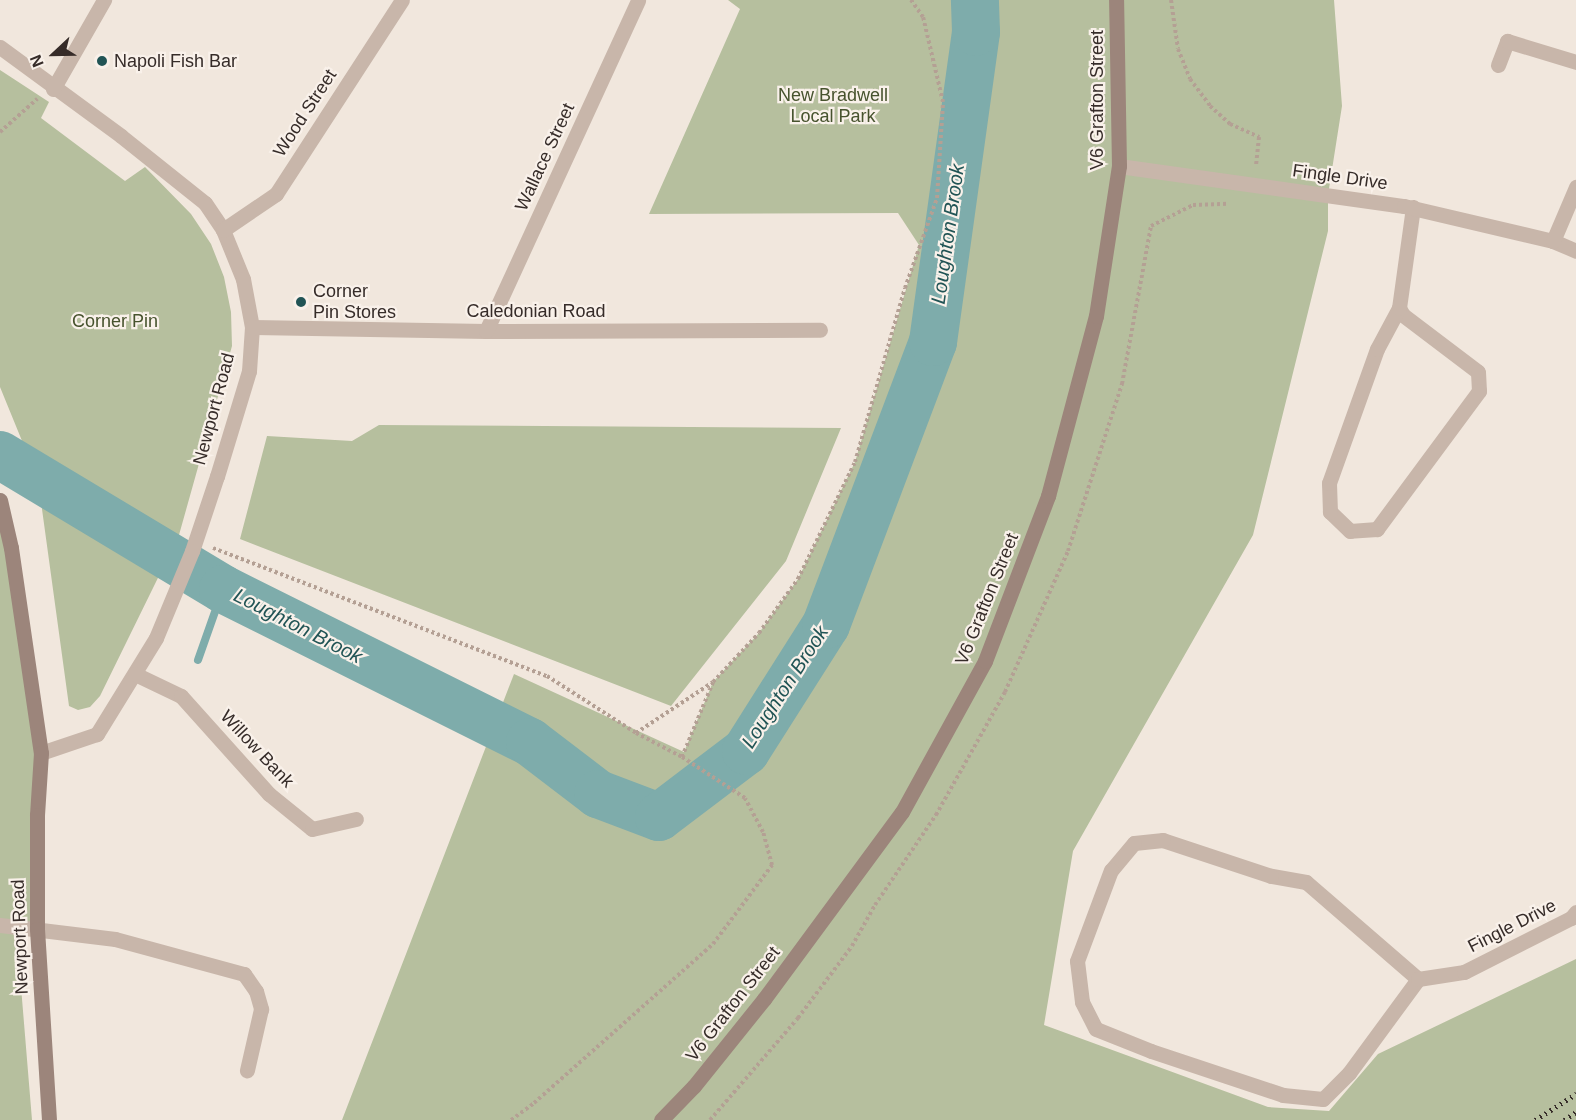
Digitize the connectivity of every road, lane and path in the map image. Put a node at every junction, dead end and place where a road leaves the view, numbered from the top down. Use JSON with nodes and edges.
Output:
{"nodes":[{"id":1,"x":104,"y":0,"type":"edge"},
{"id":2,"x":402,"y":0,"type":"edge"},
{"id":3,"x":638,"y":0,"type":"edge"},
{"id":4,"x":910,"y":0,"type":"edge"},
{"id":5,"x":1116,"y":0,"type":"edge"},
{"id":6,"x":1171,"y":0,"type":"edge"},
{"id":7,"x":0,"y":47,"type":"edge"},
{"id":8,"x":1576,"y":63,"type":"edge"},
{"id":9,"x":1498,"y":64,"type":"dead end"},
{"id":10,"x":52,"y":88,"type":"junction"},
{"id":11,"x":0,"y":132,"type":"edge"},
{"id":12,"x":1258,"y":153,"type":"dead end"},
{"id":13,"x":1119,"y":166,"type":"junction"},
{"id":14,"x":1576,"y":187,"type":"edge"},
{"id":15,"x":1413,"y":207,"type":"junction"},
{"id":16,"x":223,"y":230,"type":"junction"},
{"id":17,"x":1553,"y":241,"type":"junction"},
{"id":18,"x":1576,"y":250,"type":"edge"},
{"id":19,"x":1399,"y":308,"type":"junction"},
{"id":20,"x":252,"y":327,"type":"junction"},
{"id":21,"x":820,"y":330,"type":"dead end"},
{"id":22,"x":486,"y":331,"type":"junction"},
{"id":23,"x":0,"y":500,"type":"edge"},
{"id":24,"x":194,"y":546,"type":"junction"},
{"id":25,"x":135,"y":674,"type":"junction"},
{"id":26,"x":713,"y":682,"type":"junction"},
{"id":27,"x":636,"y":733,"type":"junction"},
{"id":28,"x":41,"y":753,"type":"junction"},
{"id":29,"x":682,"y":757,"type":"junction"},
{"id":30,"x":356,"y":819,"type":"dead end"},
{"id":31,"x":1576,"y":912,"type":"edge"},
{"id":32,"x":0,"y":926,"type":"edge"},
{"id":33,"x":37,"y":929,"type":"junction"},
{"id":34,"x":1418,"y":979,"type":"junction"},
{"id":35,"x":247,"y":1070,"type":"dead end"},
{"id":36,"x":50,"y":1120,"type":"edge"},
{"id":37,"x":511,"y":1120,"type":"edge"},
{"id":38,"x":661,"y":1120,"type":"edge"}],
"edges":[{"from":1,"to":10,"type":"street"},
{"from":2,"to":16,"type":"street","name":"Wood Street"},
{"from":3,"to":22,"type":"street","name":"Wallace Street"},
{"from":4,"to":26,"type":"path"},
{"from":5,"to":13,"type":"street","name":"V6 Grafton Street"},
{"from":6,"to":12,"type":"path"},
{"from":7,"to":10,"type":"street","name":"Newport Road"},
{"from":8,"to":9,"type":"street"},
{"from":10,"to":11,"type":"path"},
{"from":10,"to":16,"type":"street","name":"Newport Road"},
{"from":13,"to":15,"type":"street","name":"Fingle Drive"},
{"from":13,"to":38,"type":"street","name":"V6 Grafton Street"},
{"from":14,"to":17,"type":"street"},
{"from":15,"to":17,"type":"street","name":"Fingle Drive"},
{"from":15,"to":19,"type":"street"},
{"from":16,"to":20,"type":"street","name":"Newport Road"},
{"from":17,"to":18,"type":"street","name":"Fingle Drive"},
{"from":19,"to":19,"type":"street"},
{"from":20,"to":22,"type":"street","name":"Caledonian Road"},
{"from":20,"to":24,"type":"street","name":"Newport Road"},
{"from":21,"to":22,"type":"street","name":"Caledonian Road"},
{"from":23,"to":28,"type":"street","name":"Newport Road"},
{"from":24,"to":25,"type":"street","name":"Newport Road"},
{"from":24,"to":27,"type":"path"},
{"from":25,"to":28,"type":"street","name":"Newport Road"},
{"from":25,"to":30,"type":"street","name":"Willow Bank"},
{"from":26,"to":27,"type":"path"},
{"from":26,"to":29,"type":"path"},
{"from":27,"to":29,"type":"path"},
{"from":28,"to":33,"type":"street","name":"Newport Road"},
{"from":29,"to":37,"type":"path"},
{"from":31,"to":34,"type":"street","name":"Fingle Drive"},
{"from":32,"to":33,"type":"street"},
{"from":33,"to":35,"type":"street"},
{"from":33,"to":36,"type":"street","name":"Newport Road"},
{"from":34,"to":34,"type":"street"}]}
